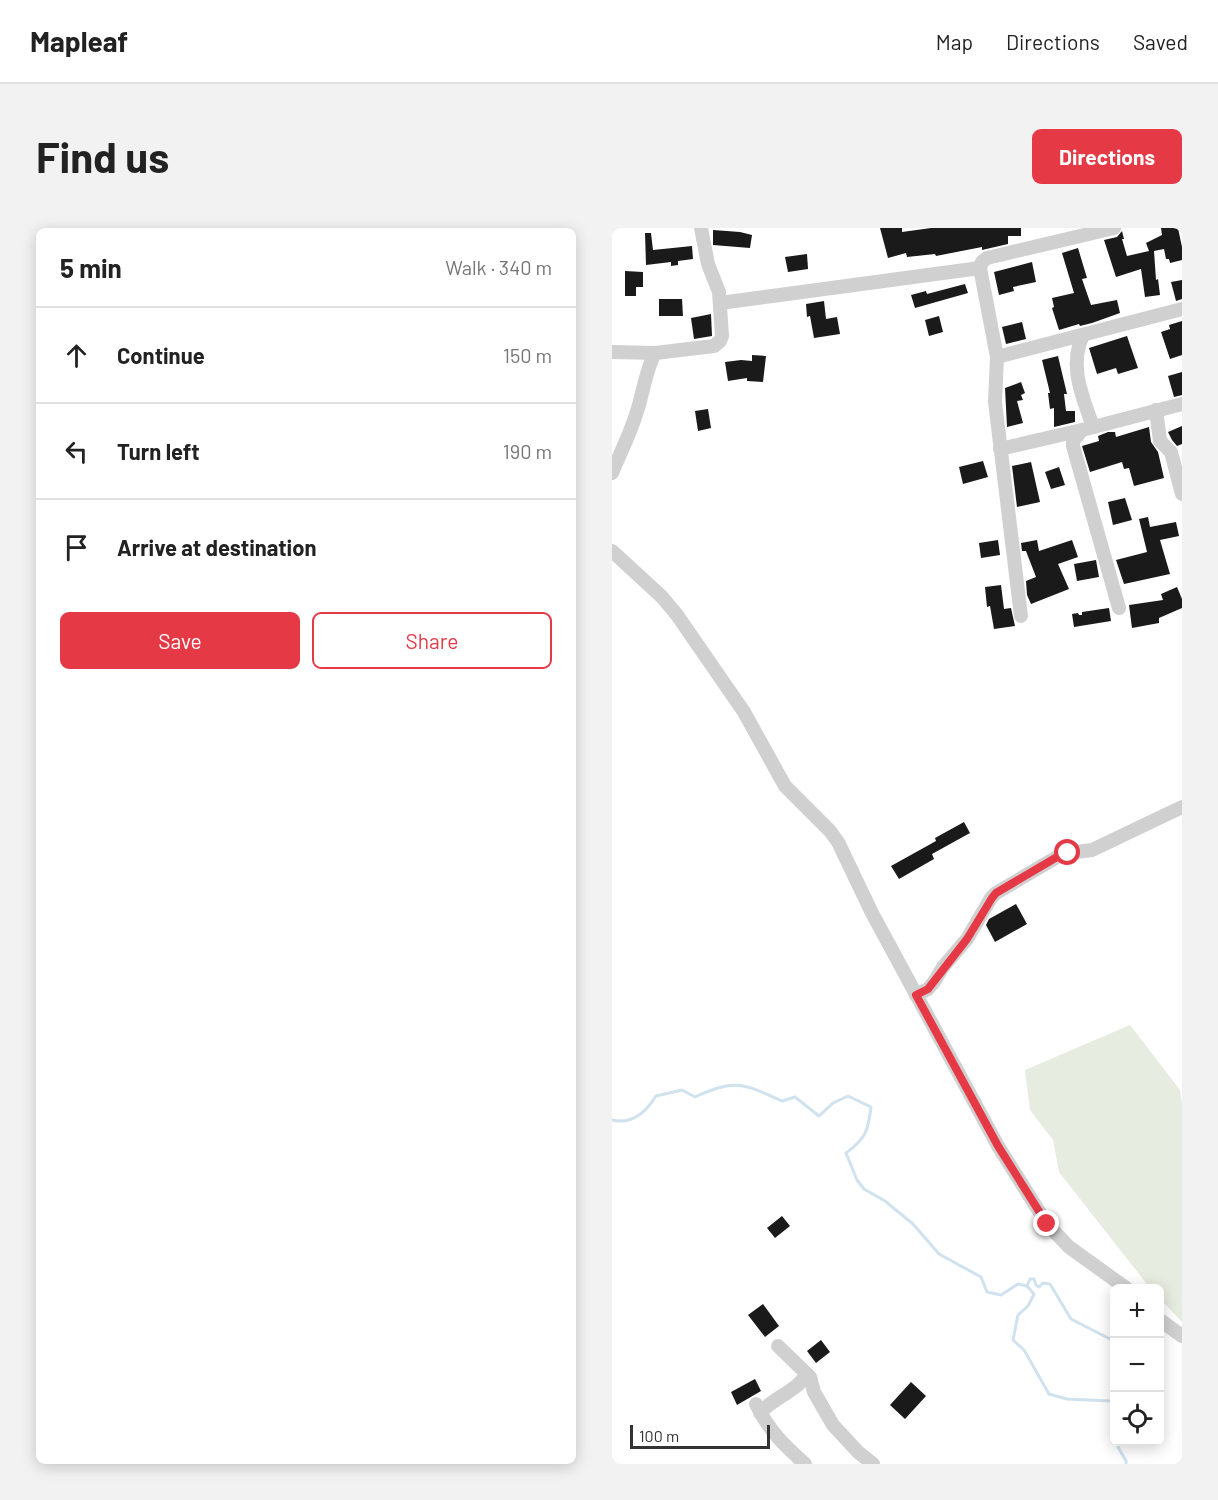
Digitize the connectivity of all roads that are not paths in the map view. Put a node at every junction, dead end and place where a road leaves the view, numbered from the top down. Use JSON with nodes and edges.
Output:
{"nodes":[{"id":1,"x":701,"y":228,"type":"edge"},
{"id":2,"x":1114,"y":228,"type":"edge"},
{"id":3,"x":980,"y":268,"type":"junction"},
{"id":4,"x":720,"y":303,"type":"junction"},
{"id":5,"x":1182,"y":309,"type":"edge"},
{"id":6,"x":1083,"y":334,"type":"junction"},
{"id":7,"x":612,"y":352,"type":"edge"},
{"id":8,"x":655,"y":352,"type":"junction"},
{"id":9,"x":997,"y":357,"type":"junction"},
{"id":10,"x":1182,"y":404,"type":"edge"},
{"id":11,"x":1156,"y":411,"type":"junction"},
{"id":12,"x":1087,"y":429,"type":"junction"},
{"id":13,"x":1000,"y":449,"type":"junction"},
{"id":14,"x":612,"y":473,"type":"edge"},
{"id":15,"x":1182,"y":494,"type":"edge"},
{"id":16,"x":612,"y":551,"type":"edge"},
{"id":17,"x":1119,"y":608,"type":"dead end"},
{"id":18,"x":1021,"y":616,"type":"dead end"},
{"id":19,"x":1182,"y":807,"type":"edge"},
{"id":20,"x":916,"y":995,"type":"junction"},
{"id":21,"x":1120,"y":1284,"type":"edge"},
{"id":22,"x":1164,"y":1323,"type":"edge"},
{"id":23,"x":1182,"y":1336,"type":"edge"},
{"id":24,"x":778,"y":1346,"type":"dead end"},
{"id":25,"x":807,"y":1374,"type":"junction"},
{"id":26,"x":805,"y":1464,"type":"edge"},
{"id":27,"x":873,"y":1464,"type":"edge"}],
"edges":[{"from":1,"to":4,"type":"street"},
{"from":2,"to":3,"type":"street"},
{"from":3,"to":4,"type":"street"},
{"from":3,"to":9,"type":"street"},
{"from":4,"to":8,"type":"street"},
{"from":5,"to":6,"type":"street"},
{"from":6,"to":9,"type":"street"},
{"from":6,"to":12,"type":"street"},
{"from":7,"to":8,"type":"street"},
{"from":8,"to":14,"type":"street"},
{"from":9,"to":13,"type":"street"},
{"from":10,"to":11,"type":"street"},
{"from":11,"to":12,"type":"street"},
{"from":11,"to":15,"type":"street"},
{"from":12,"to":13,"type":"street"},
{"from":12,"to":17,"type":"street"},
{"from":13,"to":18,"type":"street"},
{"from":16,"to":20,"type":"street"},
{"from":19,"to":20,"type":"street"},
{"from":20,"to":21,"type":"street"},
{"from":22,"to":23,"type":"street"},
{"from":24,"to":25,"type":"street"},
{"from":25,"to":26,"type":"street"},
{"from":25,"to":27,"type":"street"}]}
